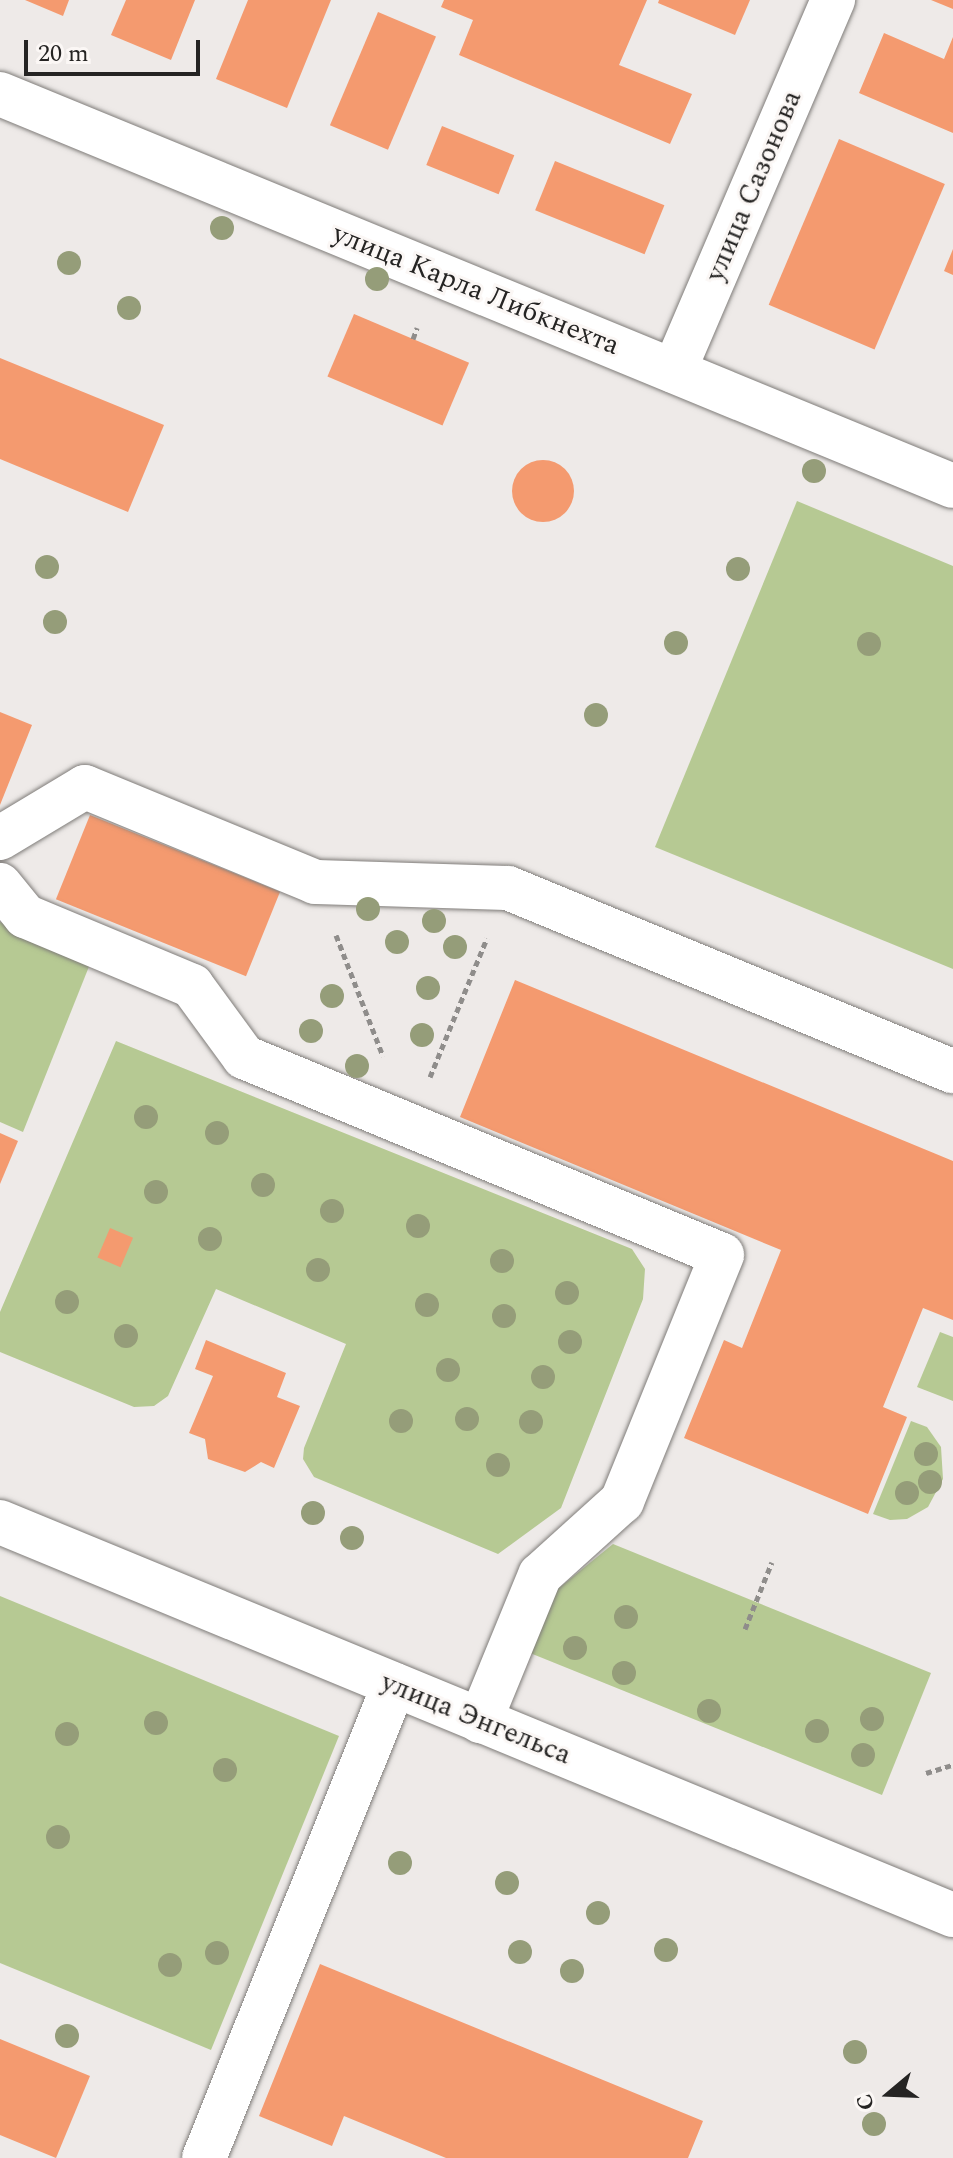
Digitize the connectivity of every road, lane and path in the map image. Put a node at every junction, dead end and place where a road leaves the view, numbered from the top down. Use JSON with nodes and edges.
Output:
{"nodes":[{"id":1,"x":833,"y":0,"type":"edge"},
{"id":2,"x":0,"y":94,"type":"edge"},
{"id":3,"x":417,"y":328,"type":"dead end"},
{"id":4,"x":413,"y":339,"type":"dead end"},
{"id":5,"x":674,"y":371,"type":"junction"},
{"id":6,"x":953,"y":486,"type":"edge"},
{"id":7,"x":0,"y":838,"type":"edge"},
{"id":8,"x":315,"y":882,"type":"junction"},
{"id":9,"x":0,"y":885,"type":"edge"},
{"id":10,"x":508,"y":888,"type":"junction"},
{"id":11,"x":953,"y":1071,"type":"edge"},
{"id":12,"x":410,"y":1126,"type":"junction"},
{"id":13,"x":0,"y":1522,"type":"edge"},
{"id":14,"x":772,"y":1562,"type":"dead end"},
{"id":15,"x":745,"y":1629,"type":"dead end"},
{"id":16,"x":394,"y":1685,"type":"junction"},
{"id":17,"x":480,"y":1721,"type":"junction"},
{"id":18,"x":953,"y":1765,"type":"edge"},
{"id":19,"x":926,"y":1773,"type":"dead end"},
{"id":20,"x":953,"y":1915,"type":"edge"},
{"id":21,"x":204,"y":2158,"type":"edge"}],
"edges":[{"from":1,"to":5,"type":"street","name":"улица Сазонова"},
{"from":2,"to":5,"type":"street","name":"улица Карла Либкнехта"},
{"from":3,"to":4,"type":"path"},
{"from":5,"to":6,"type":"street","name":"улица Карла Либкнехта"},
{"from":7,"to":8,"type":"street"},
{"from":8,"to":10,"type":"street"},
{"from":8,"to":12,"type":"path"},
{"from":9,"to":12,"type":"street"},
{"from":10,"to":11,"type":"street"},
{"from":10,"to":12,"type":"path"},
{"from":12,"to":17,"type":"street"},
{"from":13,"to":16,"type":"street","name":"улица Энгельса"},
{"from":14,"to":15,"type":"path"},
{"from":16,"to":17,"type":"street","name":"улица Энгельса"},
{"from":16,"to":21,"type":"street"},
{"from":17,"to":20,"type":"street","name":"улица Энгельса"},
{"from":18,"to":19,"type":"path"}]}
